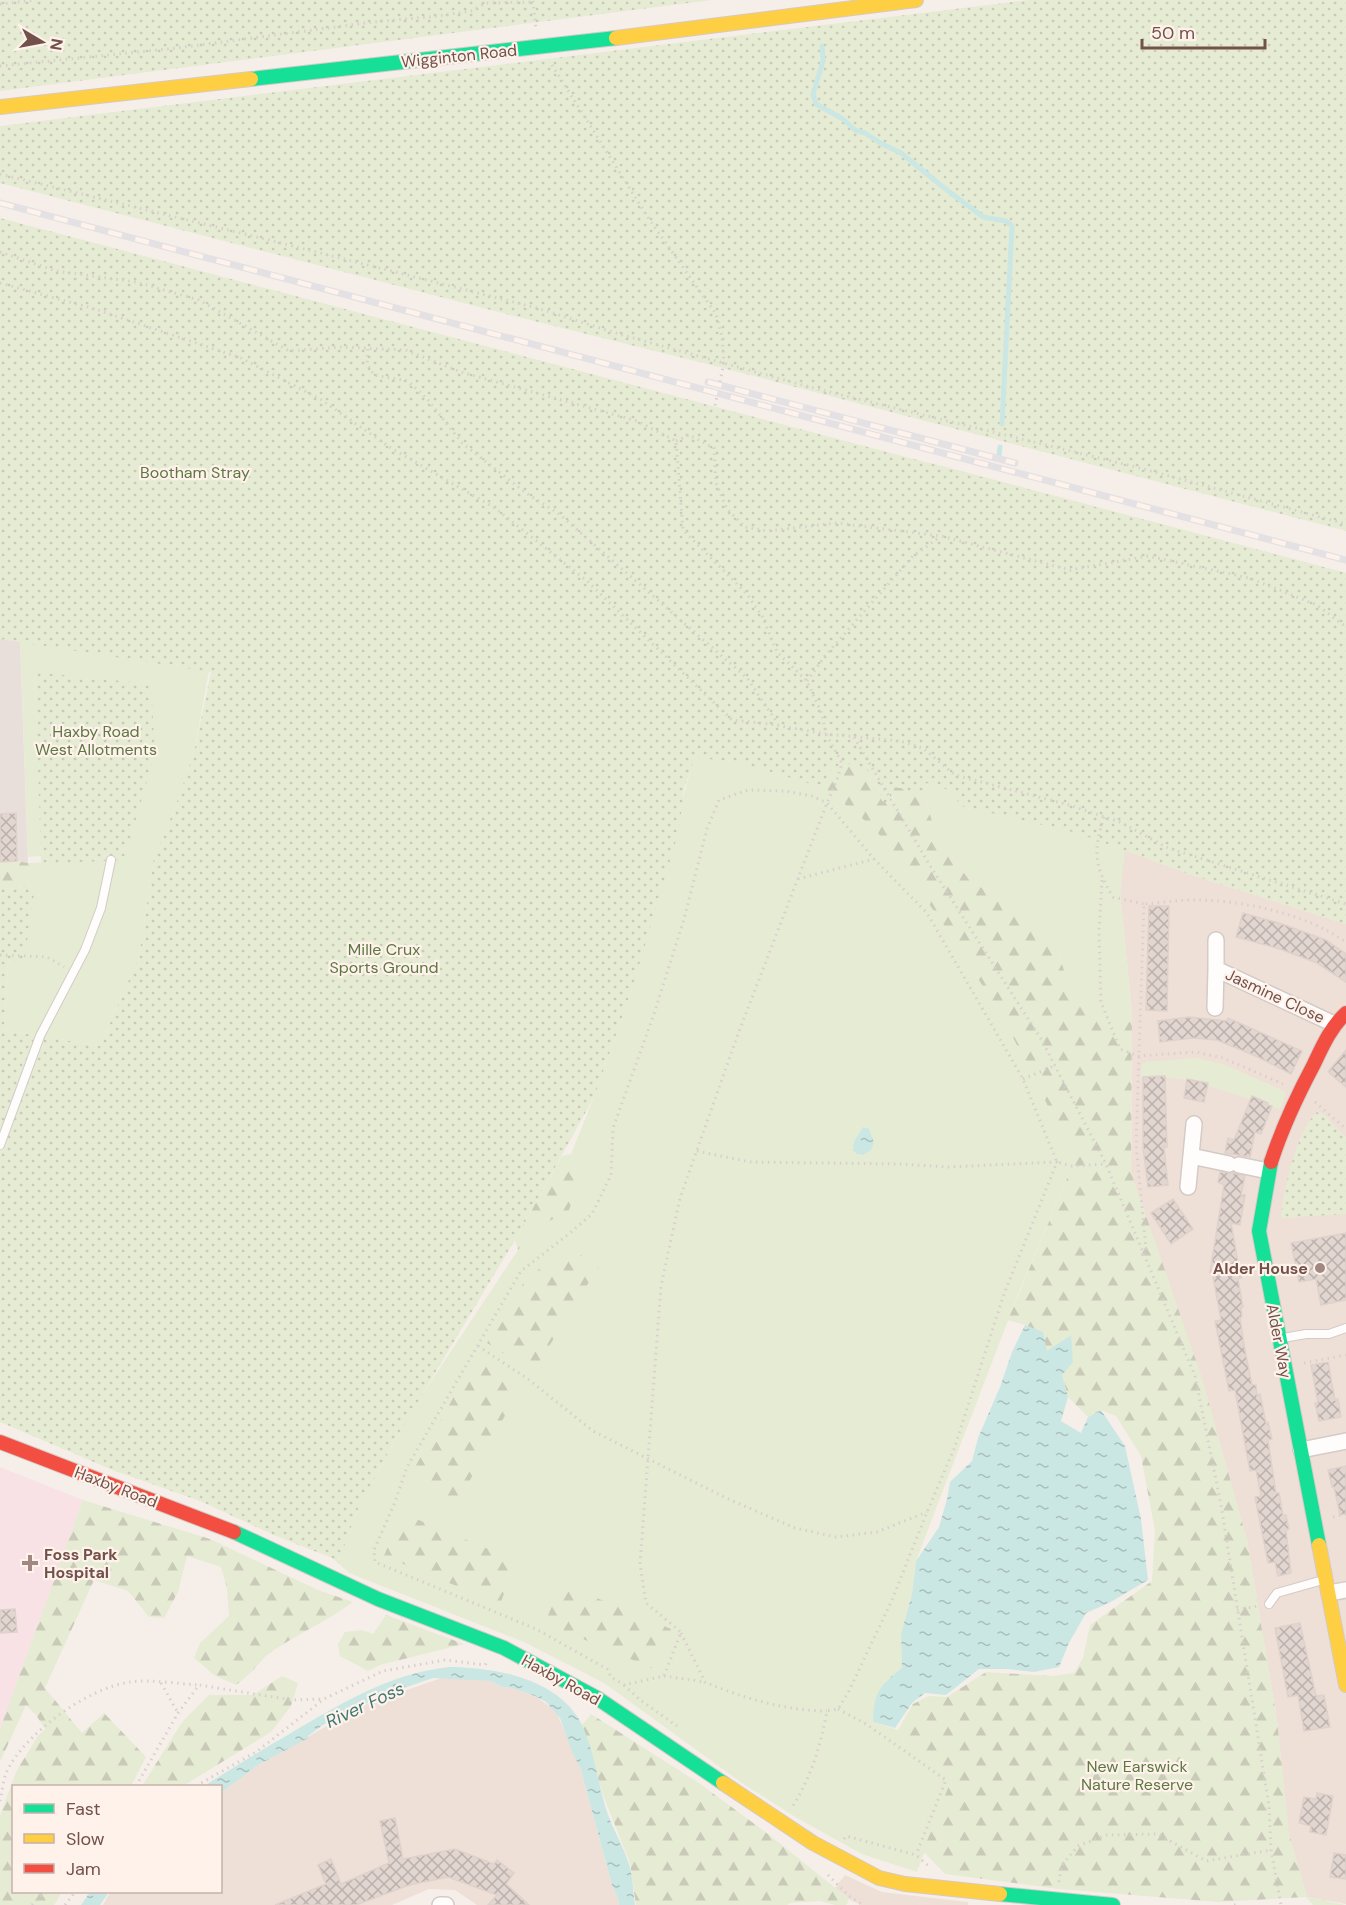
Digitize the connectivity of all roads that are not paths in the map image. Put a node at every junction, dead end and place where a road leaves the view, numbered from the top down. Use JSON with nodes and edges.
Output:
{"nodes":[{"id":1,"x":916,"y":0,"type":"edge"},
{"id":2,"x":0,"y":107,"type":"edge"},
{"id":3,"x":111,"y":860,"type":"dead end"},
{"id":4,"x":1216,"y":940,"type":"dead end"},
{"id":5,"x":1216,"y":969,"type":"junction"},
{"id":6,"x":1215,"y":1008,"type":"dead end"},
{"id":7,"x":1346,"y":1013,"type":"edge"},
{"id":8,"x":1334,"y":1024,"type":"junction"},
{"id":9,"x":1194,"y":1124,"type":"dead end"},
{"id":10,"x":0,"y":1145,"type":"edge"},
{"id":11,"x":1191,"y":1156,"type":"junction"},
{"id":12,"x":1268,"y":1171,"type":"junction"},
{"id":13,"x":1188,"y":1187,"type":"dead end"},
{"id":14,"x":1346,"y":1328,"type":"edge"},
{"id":15,"x":1279,"y":1339,"type":"junction"},
{"id":16,"x":1346,"y":1441,"type":"edge"},
{"id":17,"x":0,"y":1442,"type":"edge"},
{"id":18,"x":1301,"y":1450,"type":"junction"},
{"id":19,"x":1327,"y":1586,"type":"junction"},
{"id":20,"x":1346,"y":1590,"type":"edge"},
{"id":21,"x":1269,"y":1604,"type":"road end"},
{"id":22,"x":1346,"y":1685,"type":"edge"},
{"id":23,"x":440,"y":1905,"type":"edge"},
{"id":24,"x":446,"y":1905,"type":"edge"},
{"id":25,"x":1113,"y":1905,"type":"edge"}],
"edges":[{"from":1,"to":2,"type":"street","name":"Wigginton Road"},
{"from":3,"to":10,"type":"lane"},
{"from":4,"to":5,"type":"street","name":"Jasmine Close"},
{"from":5,"to":6,"type":"street","name":"Jasmine Close"},
{"from":5,"to":8,"type":"street","name":"Jasmine Close"},
{"from":7,"to":8,"type":"street","name":"Alder Way"},
{"from":8,"to":12,"type":"street","name":"Alder Way"},
{"from":9,"to":11,"type":"street"},
{"from":11,"to":12,"type":"street"},
{"from":11,"to":13,"type":"street"},
{"from":12,"to":15,"type":"street","name":"Alder Way"},
{"from":14,"to":15,"type":"lane"},
{"from":15,"to":18,"type":"street","name":"Alder Way"},
{"from":16,"to":18,"type":"street"},
{"from":17,"to":25,"type":"street","name":"Haxby Road"},
{"from":18,"to":19,"type":"street","name":"Alder Way"},
{"from":19,"to":20,"type":"street"},
{"from":19,"to":21,"type":"lane"},
{"from":19,"to":22,"type":"street","name":"Alder Way"},
{"from":23,"to":24,"type":"street"}]}
